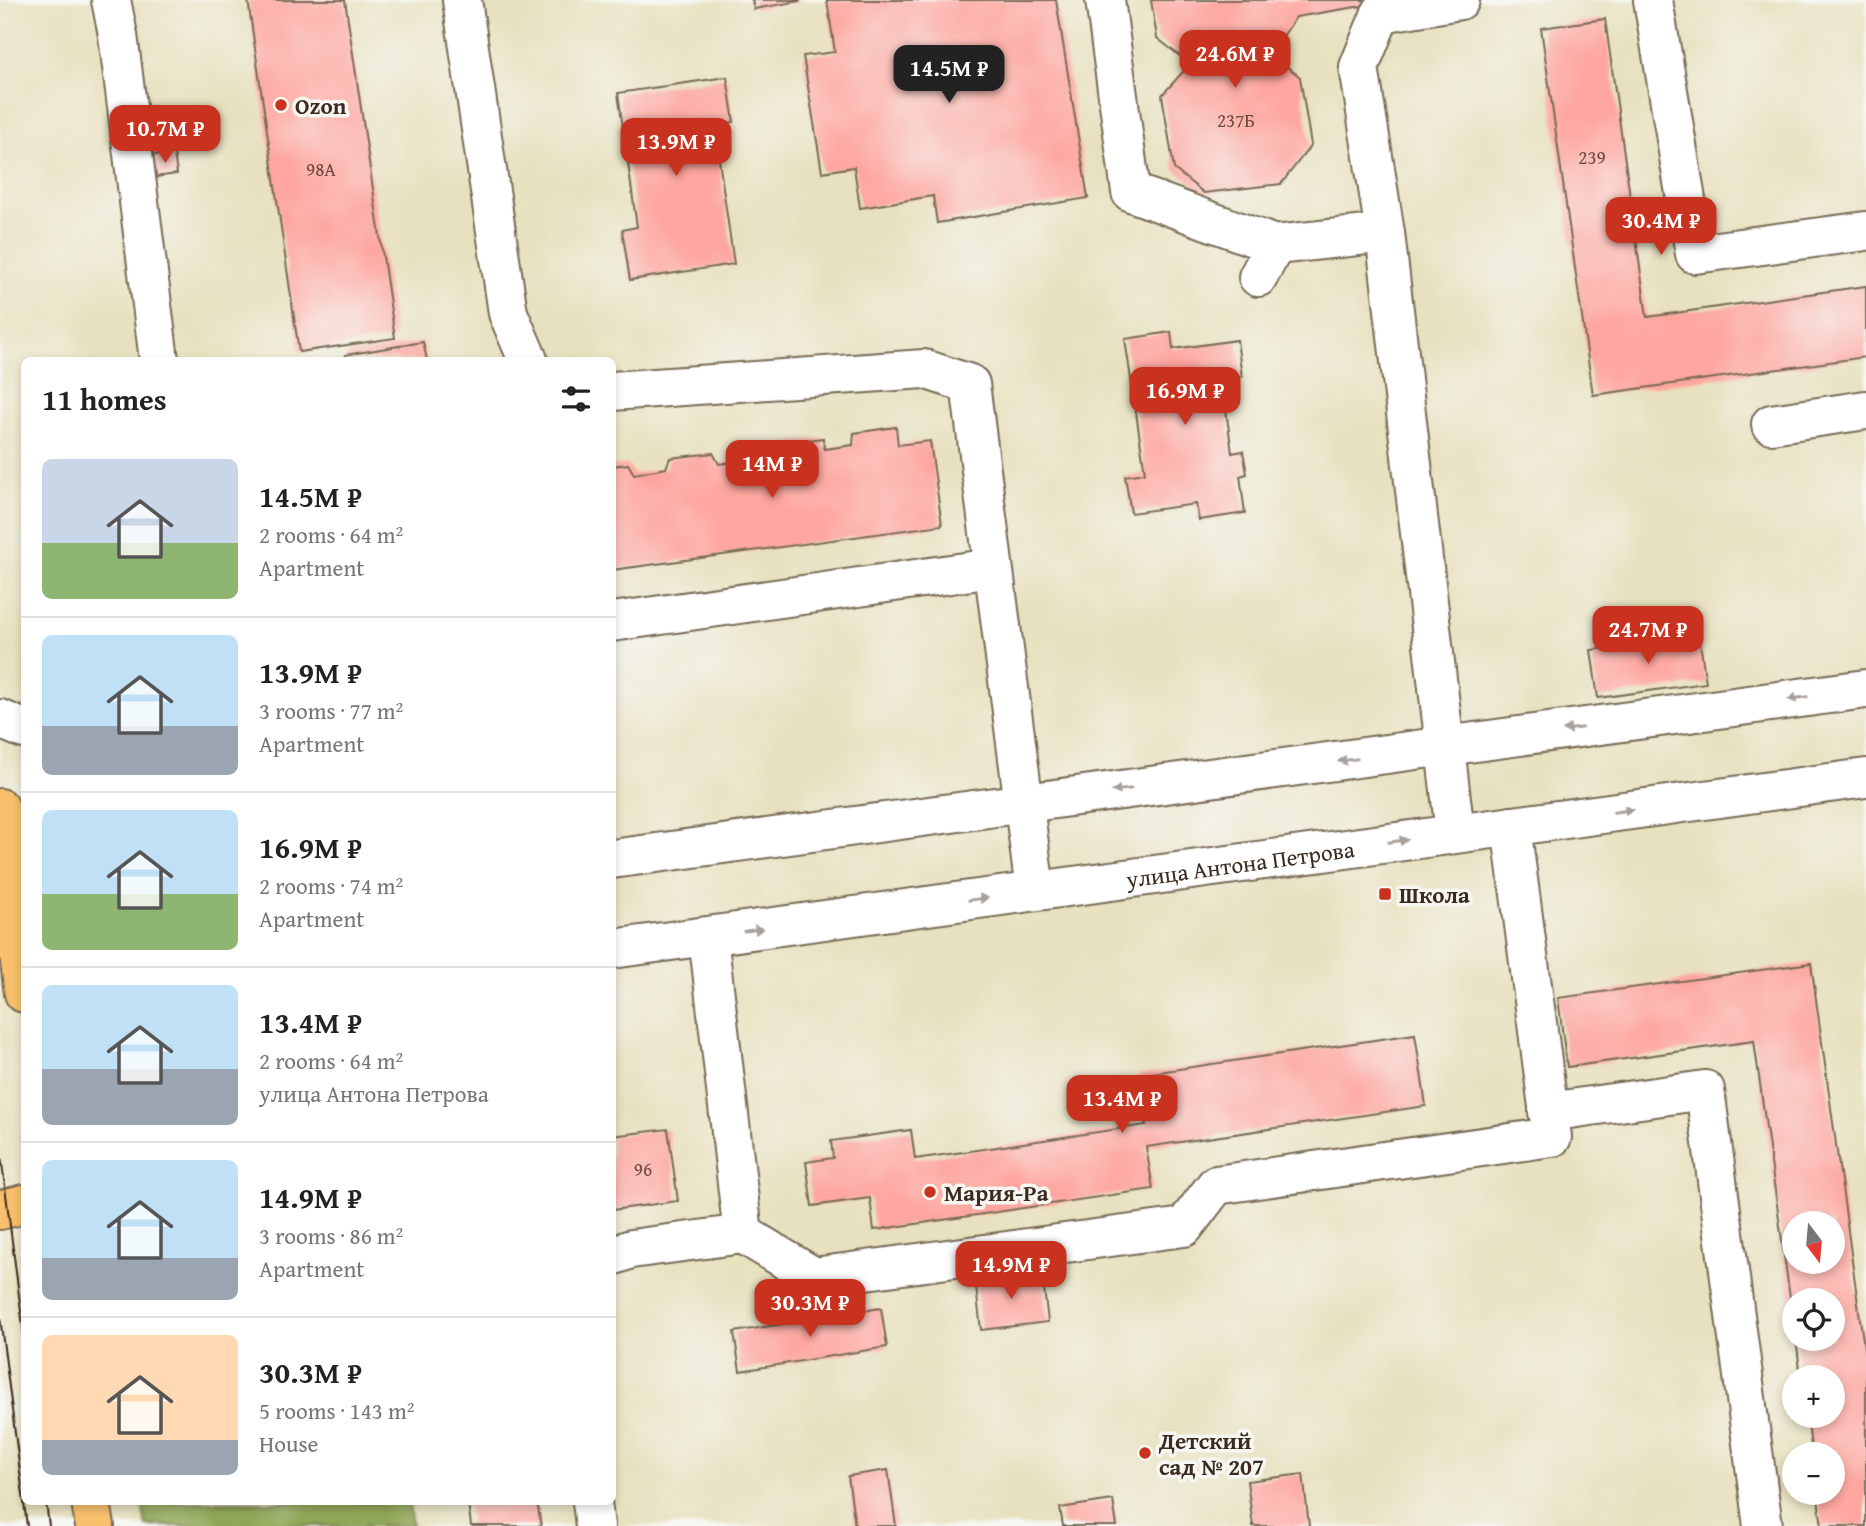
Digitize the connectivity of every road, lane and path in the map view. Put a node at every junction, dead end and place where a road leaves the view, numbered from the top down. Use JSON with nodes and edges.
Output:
{"nodes":[{"id":1,"x":111,"y":0,"type":"edge"},
{"id":2,"x":461,"y":0,"type":"edge"},
{"id":3,"x":1105,"y":0,"type":"edge"},
{"id":4,"x":1460,"y":0,"type":"edge"},
{"id":5,"x":1653,"y":0,"type":"edge"},
{"id":6,"x":1866,"y":231,"type":"edge"},
{"id":7,"x":1385,"y":233,"type":"junction"},
{"id":8,"x":159,"y":357,"type":"edge"},
{"id":9,"x":527,"y":357,"type":"edge"},
{"id":10,"x":616,"y":391,"type":"edge"},
{"id":11,"x":1866,"y":410,"type":"edge"},
{"id":12,"x":1771,"y":424,"type":"dead end"},
{"id":13,"x":993,"y":568,"type":"junction"},
{"id":14,"x":616,"y":621,"type":"edge"},
{"id":15,"x":1866,"y":689,"type":"edge"},
{"id":16,"x":0,"y":719,"type":"edge"},
{"id":17,"x":21,"y":728,"type":"edge"},
{"id":18,"x":1445,"y":747,"type":"junction"},
{"id":19,"x":1866,"y":778,"type":"edge"},
{"id":20,"x":1023,"y":803,"type":"junction"},
{"id":21,"x":0,"y":808,"type":"edge"},
{"id":22,"x":1511,"y":827,"type":"junction"},
{"id":23,"x":1455,"y":834,"type":"junction"},
{"id":24,"x":616,"y":858,"type":"edge"},
{"id":25,"x":1035,"y":891,"type":"junction"},
{"id":26,"x":708,"y":936,"type":"junction"},
{"id":27,"x":616,"y":948,"type":"edge"},
{"id":28,"x":21,"y":970,"type":"edge"},
{"id":29,"x":1549,"y":1112,"type":"junction"},
{"id":30,"x":21,"y":1204,"type":"edge"},
{"id":31,"x":0,"y":1210,"type":"edge"},
{"id":32,"x":743,"y":1234,"type":"junction"},
{"id":33,"x":616,"y":1255,"type":"edge"},
{"id":34,"x":91,"y":1505,"type":"edge"},
{"id":35,"x":592,"y":1505,"type":"edge"},
{"id":36,"x":94,"y":1526,"type":"edge"},
{"id":37,"x":595,"y":1526,"type":"edge"},
{"id":38,"x":1763,"y":1526,"type":"edge"}],
"edges":[{"from":1,"to":8,"type":"street"},
{"from":2,"to":9,"type":"street"},
{"from":3,"to":7,"type":"street"},
{"from":4,"to":7,"type":"street"},
{"from":5,"to":6,"type":"street"},
{"from":7,"to":18,"type":"street"},
{"from":10,"to":13,"type":"street"},
{"from":11,"to":12,"type":"street"},
{"from":13,"to":14,"type":"street"},
{"from":13,"to":20,"type":"street"},
{"from":15,"to":18,"type":"street","one_way":true},
{"from":16,"to":17,"type":"street"},
{"from":18,"to":20,"type":"street","one_way":true},
{"from":18,"to":23,"type":"street"},
{"from":22,"to":19,"type":"street","name":"улица Антона Петрова","one_way":true},
{"from":20,"to":24,"type":"street"},
{"from":20,"to":25,"type":"street"},
{"from":21,"to":28,"type":"main road"},
{"from":22,"to":23,"type":"street","name":"улица Антона Петрова"},
{"from":22,"to":29,"type":"street"},
{"from":25,"to":23,"type":"street","name":"улица Антона Петрова","one_way":true},
{"from":26,"to":25,"type":"street","name":"улица Антона Петрова","one_way":true},
{"from":26,"to":27,"type":"street","name":"улица Антона Петрова"},
{"from":26,"to":32,"type":"street"},
{"from":29,"to":32,"type":"street"},
{"from":29,"to":38,"type":"street"},
{"from":30,"to":31,"type":"main road"},
{"from":32,"to":33,"type":"street"},
{"from":34,"to":36,"type":"main road"},
{"from":35,"to":37,"type":"street"}]}
